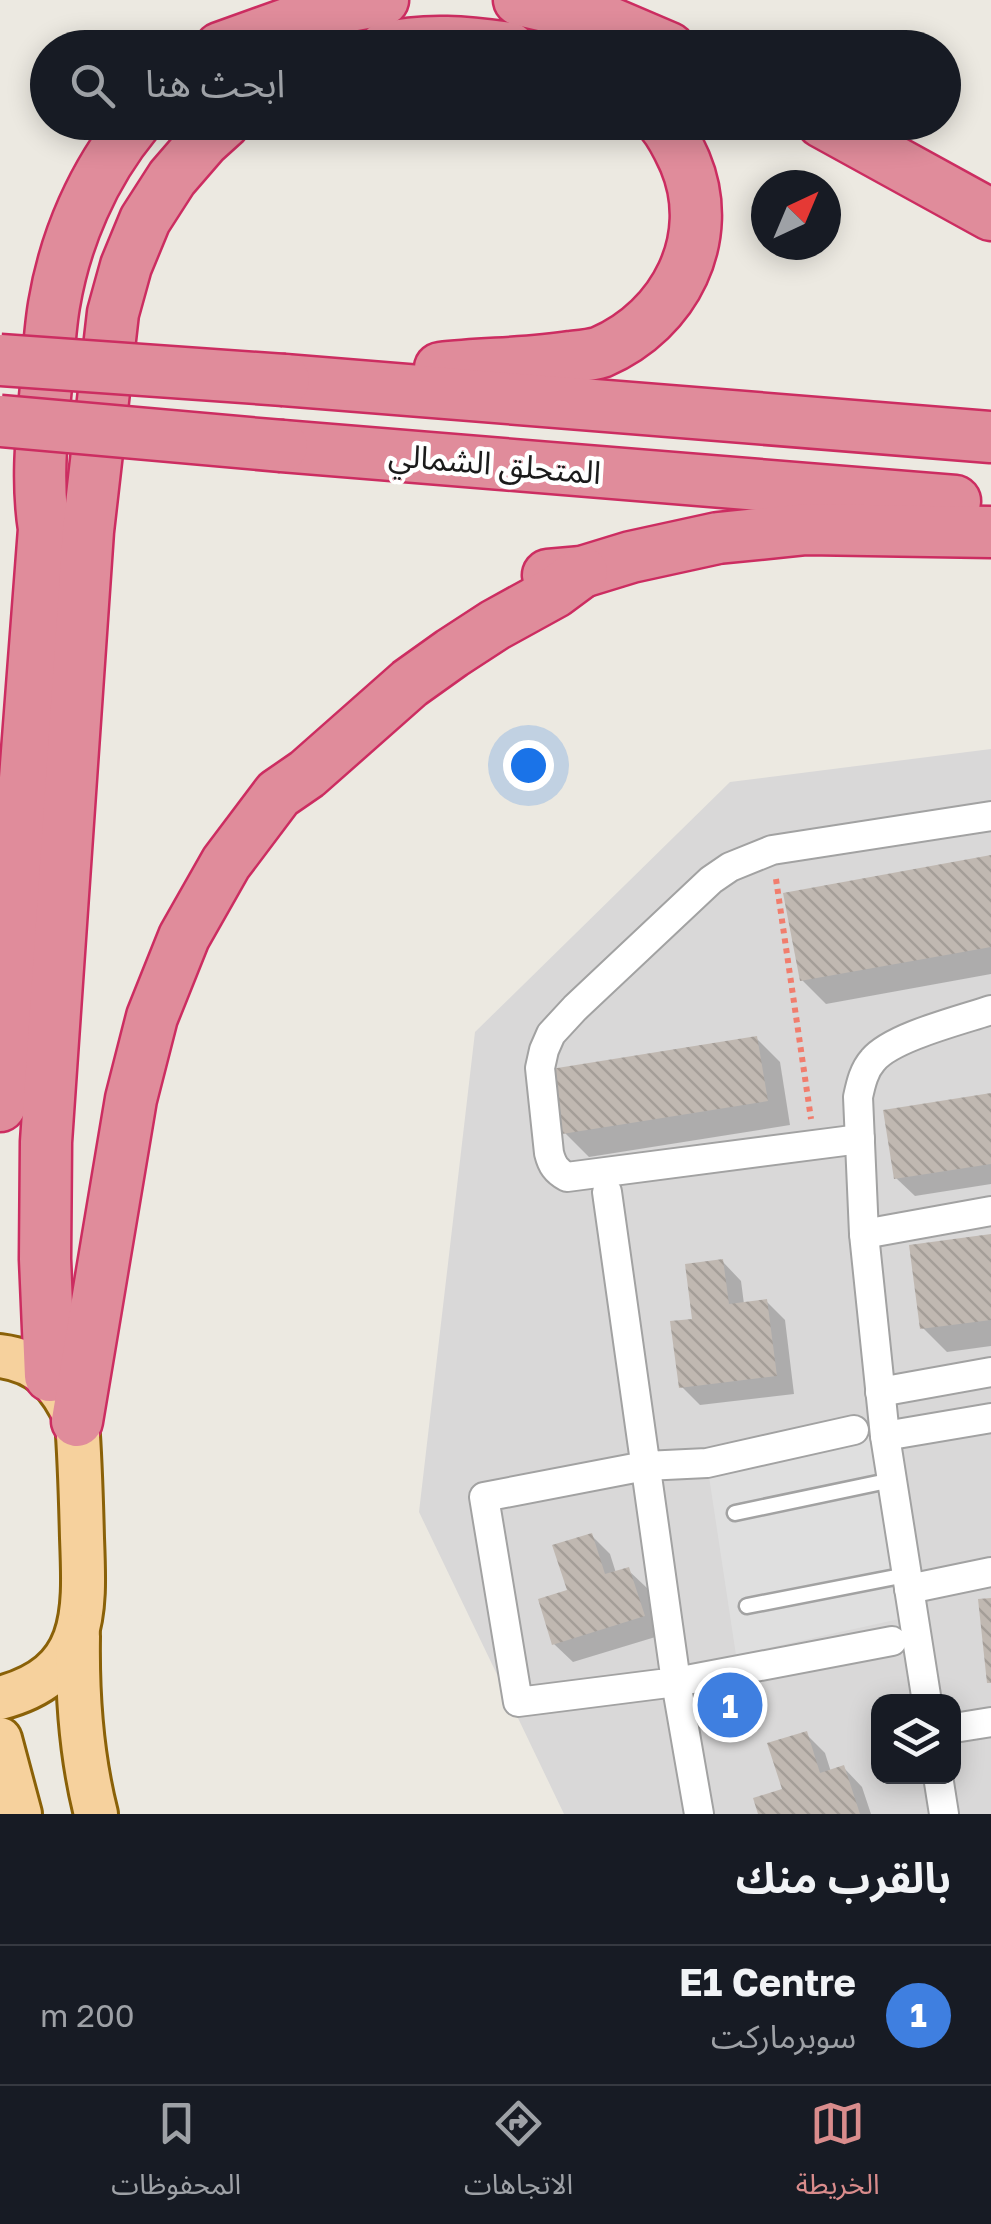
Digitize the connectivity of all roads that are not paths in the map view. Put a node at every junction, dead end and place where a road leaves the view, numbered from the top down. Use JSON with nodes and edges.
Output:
{"nodes":[{"id":1,"x":383,"y":0,"type":"edge"},
{"id":2,"x":519,"y":0,"type":"edge"},
{"id":3,"x":274,"y":30,"type":"edge"},
{"id":4,"x":626,"y":30,"type":"edge"},
{"id":5,"x":123,"y":140,"type":"edge"},
{"id":6,"x":151,"y":140,"type":"edge"},
{"id":7,"x":205,"y":140,"type":"edge"},
{"id":8,"x":676,"y":140,"type":"edge"},
{"id":9,"x":855,"y":140,"type":"edge"},
{"id":10,"x":991,"y":215,"type":"edge"},
{"id":11,"x":0,"y":360,"type":"edge"},
{"id":12,"x":358,"y":386,"type":"junction"},
{"id":13,"x":0,"y":421,"type":"edge"},
{"id":14,"x":991,"y":437,"type":"edge"},
{"id":15,"x":991,"y":504,"type":"edge"},
{"id":16,"x":44,"y":529,"type":"junction"},
{"id":17,"x":991,"y":532,"type":"edge"},
{"id":18,"x":991,"y":816,"type":"edge"},
{"id":19,"x":991,"y":1010,"type":"edge"},
{"id":20,"x":0,"y":1106,"type":"edge"},
{"id":21,"x":860,"y":1139,"type":"junction"},
{"id":22,"x":606,"y":1192,"type":"dead end"},
{"id":23,"x":991,"y":1211,"type":"edge"},
{"id":24,"x":864,"y":1234,"type":"junction"},
{"id":25,"x":0,"y":1356,"type":"edge"},
{"id":26,"x":991,"y":1372,"type":"edge"},
{"id":27,"x":50,"y":1376,"type":"junction"},
{"id":28,"x":880,"y":1392,"type":"junction"},
{"id":29,"x":77,"y":1420,"type":"junction"},
{"id":30,"x":991,"y":1420,"type":"edge"},
{"id":31,"x":854,"y":1430,"type":"dead end"},
{"id":32,"x":884,"y":1436,"type":"junction"},
{"id":33,"x":645,"y":1466,"type":"junction"},
{"id":34,"x":892,"y":1480,"type":"junction"},
{"id":35,"x":735,"y":1513,"type":"dead end"},
{"id":36,"x":991,"y":1572,"type":"edge"},
{"id":37,"x":908,"y":1582,"type":"junction"},
{"id":38,"x":747,"y":1606,"type":"dead end"},
{"id":39,"x":78,"y":1636,"type":"junction"},
{"id":40,"x":892,"y":1641,"type":"dead end"},
{"id":41,"x":676,"y":1682,"type":"junction"},
{"id":42,"x":925,"y":1694,"type":"edge"},
{"id":43,"x":0,"y":1698,"type":"edge"},
{"id":44,"x":991,"y":1722,"type":"edge"},
{"id":45,"x":961,"y":1727,"type":"edge"},
{"id":46,"x":0,"y":1739,"type":"edge"},
{"id":47,"x":939,"y":1784,"type":"edge"},
{"id":48,"x":20,"y":1814,"type":"edge"},
{"id":49,"x":96,"y":1814,"type":"edge"},
{"id":50,"x":699,"y":1814,"type":"edge"},
{"id":51,"x":944,"y":1814,"type":"edge"}],
"edges":[{"from":1,"to":3,"type":"highway"},
{"from":2,"to":4,"type":"highway"},
{"from":5,"to":16,"type":"highway"},
{"from":6,"to":16,"type":"highway"},
{"from":7,"to":27,"type":"highway"},
{"from":8,"to":12,"type":"highway"},
{"from":9,"to":10,"type":"highway"},
{"from":11,"to":12,"type":"highway","name":"المتحلق الشمالي","bridge":true},
{"from":12,"to":14,"type":"highway","name":"المتحلق الشمالي"},
{"from":13,"to":15,"type":"highway","name":"المتحلق الشمالي","bridge":true},
{"from":16,"to":20,"type":"highway"},
{"from":17,"to":29,"type":"highway"},
{"from":18,"to":21,"type":"street"},
{"from":19,"to":21,"type":"street"},
{"from":21,"to":24,"type":"street"},
{"from":22,"to":33,"type":"street"},
{"from":23,"to":24,"type":"street"},
{"from":24,"to":28,"type":"street"},
{"from":25,"to":27,"type":"main road"},
{"from":26,"to":28,"type":"street"},
{"from":27,"to":29,"type":"main road"},
{"from":28,"to":32,"type":"street"},
{"from":29,"to":39,"type":"main road"},
{"from":30,"to":32,"type":"street"},
{"from":31,"to":33,"type":"street"},
{"from":32,"to":34,"type":"street"},
{"from":33,"to":41,"type":"street"},
{"from":33,"to":41,"type":"street"},
{"from":34,"to":35,"type":"lane"},
{"from":34,"to":37,"type":"street"},
{"from":36,"to":37,"type":"street"},
{"from":37,"to":38,"type":"lane"},
{"from":37,"to":42,"type":"street"},
{"from":39,"to":43,"type":"main road"},
{"from":39,"to":49,"type":"main road"},
{"from":40,"to":41,"type":"street"},
{"from":41,"to":50,"type":"street"},
{"from":44,"to":45,"type":"street"},
{"from":46,"to":48,"type":"main road"},
{"from":47,"to":51,"type":"street"}]}
